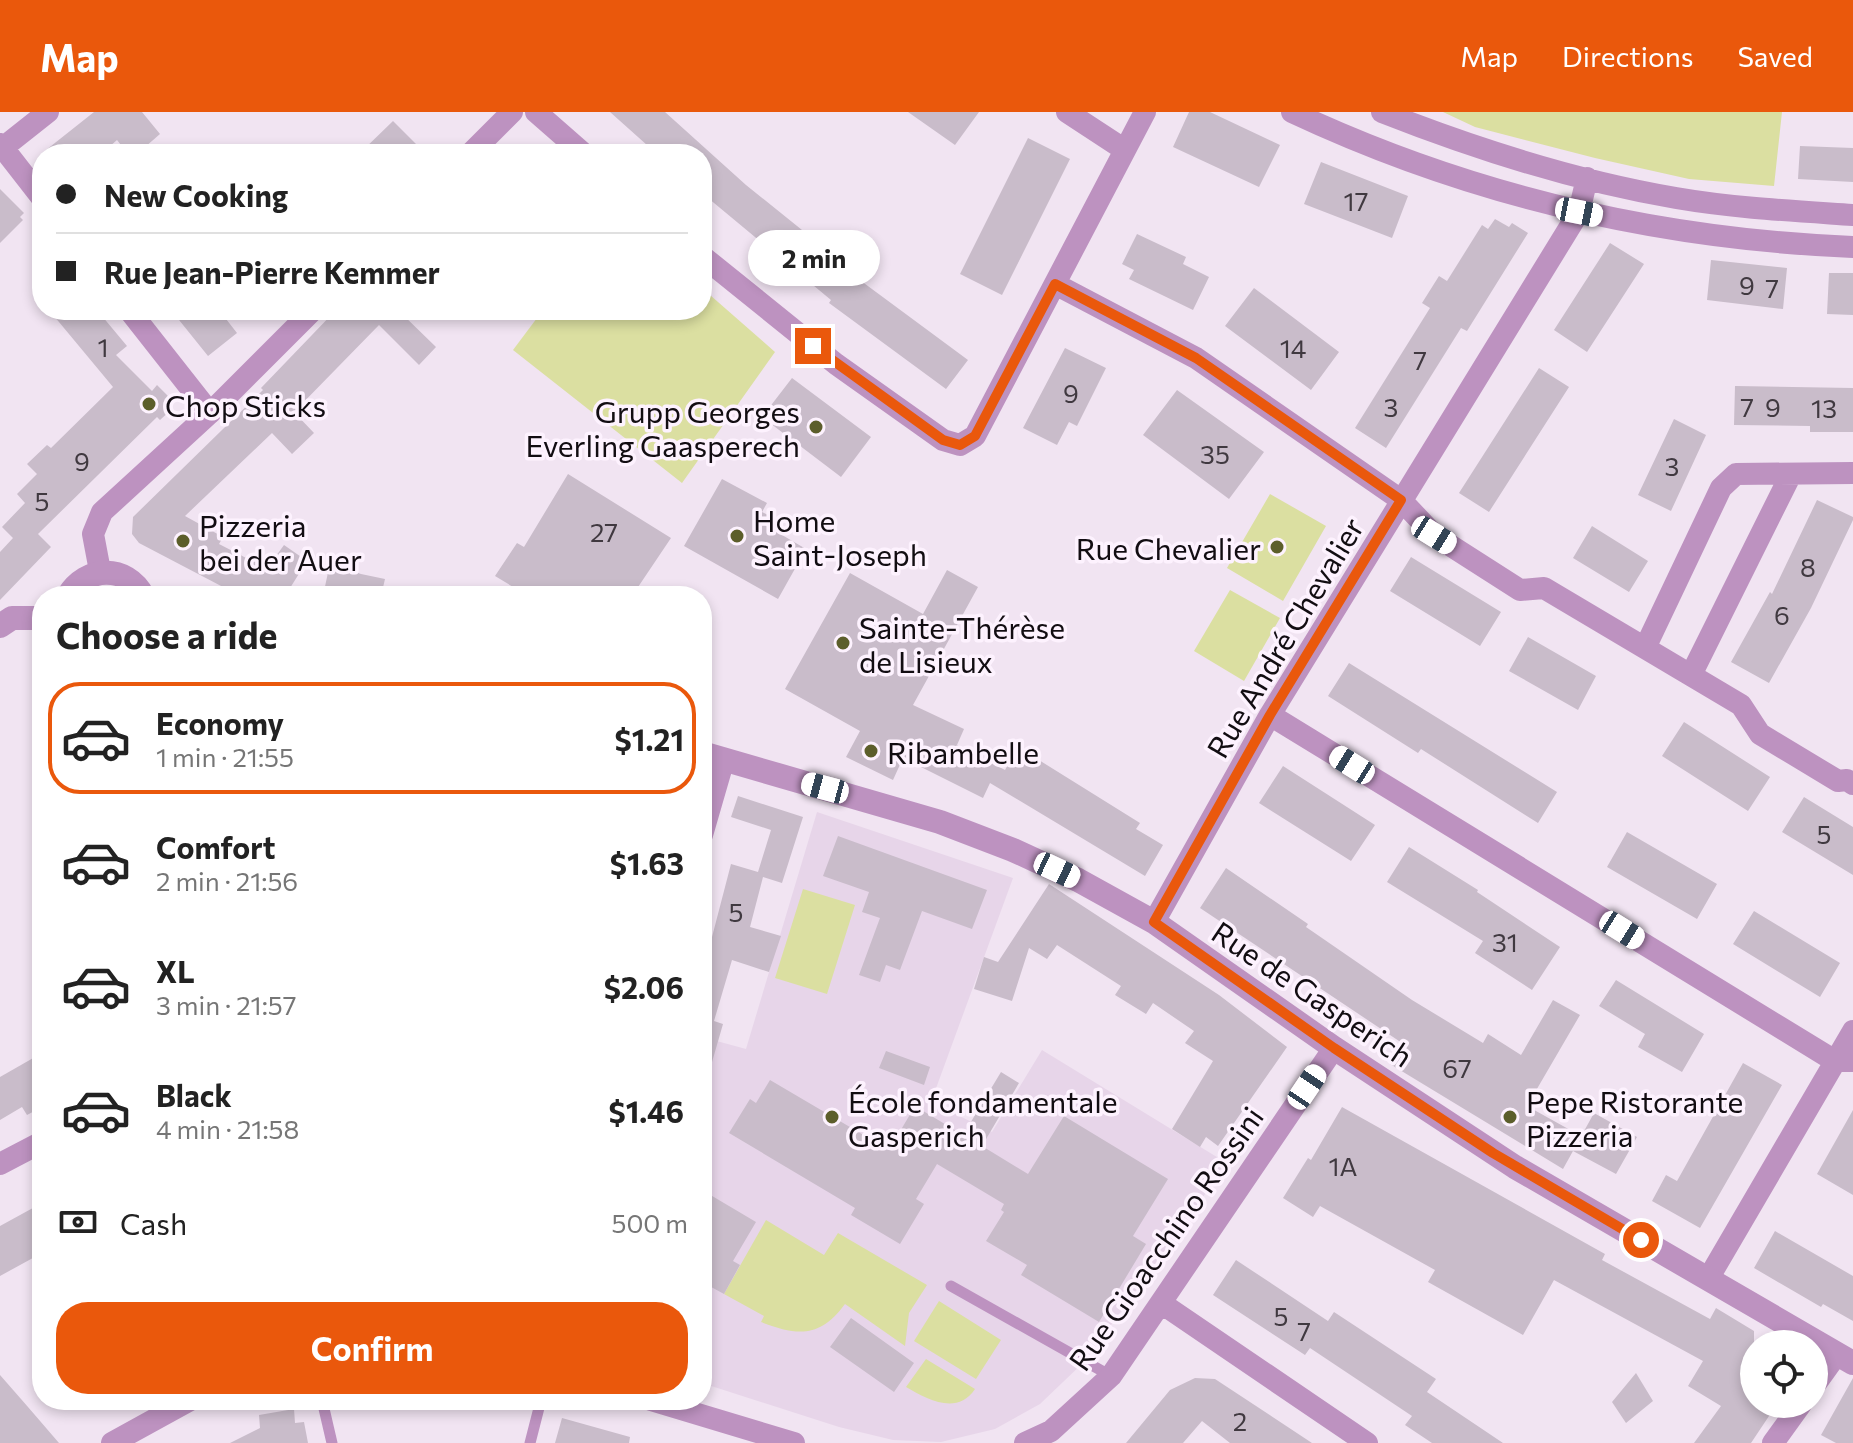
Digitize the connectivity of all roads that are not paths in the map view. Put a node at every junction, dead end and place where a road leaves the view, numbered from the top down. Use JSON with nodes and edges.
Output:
{"nodes":[{"id":1,"x":48,"y":112,"type":"edge"},
{"id":2,"x":512,"y":112,"type":"edge"},
{"id":3,"x":536,"y":112,"type":"edge"},
{"id":4,"x":1067,"y":112,"type":"edge"},
{"id":5,"x":1145,"y":112,"type":"edge"},
{"id":6,"x":1292,"y":112,"type":"edge"},
{"id":7,"x":1382,"y":112,"type":"edge"},
{"id":8,"x":1322,"y":118,"type":"edge"},
{"id":9,"x":480,"y":144,"type":"edge"},
{"id":10,"x":573,"y":144,"type":"edge"},
{"id":11,"x":1,"y":147,"type":"edge"},
{"id":12,"x":1125,"y":150,"type":"junction"},
{"id":13,"x":1587,"y":178,"type":"junction"},
{"id":14,"x":32,"y":186,"type":"edge"},
{"id":15,"x":1579,"y":212,"type":"junction"},
{"id":16,"x":1853,"y":215,"type":"edge"},
{"id":17,"x":1853,"y":247,"type":"edge"},
{"id":18,"x":712,"y":264,"type":"edge"},
{"id":19,"x":1055,"y":284,"type":"junction"},
{"id":20,"x":137,"y":320,"type":"edge"},
{"id":21,"x":303,"y":320,"type":"edge"},
{"id":22,"x":210,"y":413,"type":"junction"},
{"id":23,"x":1853,"y":473,"type":"edge"},
{"id":24,"x":1791,"y":474,"type":"junction"},
{"id":25,"x":1401,"y":500,"type":"junction"},
{"id":26,"x":100,"y":571,"type":"junction"},
{"id":27,"x":76,"y":586,"type":"edge"},
{"id":28,"x":135,"y":586,"type":"edge"},
{"id":29,"x":32,"y":618,"type":"edge"},
{"id":30,"x":0,"y":626,"type":"edge"},
{"id":31,"x":1645,"y":648,"type":"junction"},
{"id":32,"x":1691,"y":675,"type":"junction"},
{"id":33,"x":1270,"y":715,"type":"junction"},
{"id":34,"x":713,"y":756,"type":"edge"},
{"id":35,"x":1853,"y":784,"type":"edge"},
{"id":36,"x":1154,"y":922,"type":"junction"},
{"id":37,"x":1853,"y":1031,"type":"edge"},
{"id":38,"x":1334,"y":1048,"type":"junction"},
{"id":39,"x":1844,"y":1061,"type":"edge"},
{"id":40,"x":32,"y":1147,"type":"edge"},
{"id":41,"x":0,"y":1164,"type":"edge"},
{"id":42,"x":1708,"y":1279,"type":"junction"},
{"id":43,"x":951,"y":1286,"type":"dead end"},
{"id":44,"x":1161,"y":1303,"type":"junction"},
{"id":45,"x":1845,"y":1358,"type":"edge"},
{"id":46,"x":1828,"y":1373,"type":"edge"},
{"id":47,"x":1111,"y":1376,"type":"junction"},
{"id":48,"x":172,"y":1410,"type":"edge"},
{"id":49,"x":324,"y":1410,"type":"edge"},
{"id":50,"x":538,"y":1410,"type":"edge"},
{"id":51,"x":684,"y":1410,"type":"edge"},
{"id":52,"x":1791,"y":1418,"type":"edge"},
{"id":53,"x":112,"y":1443,"type":"edge"},
{"id":54,"x":332,"y":1443,"type":"edge"},
{"id":55,"x":530,"y":1443,"type":"edge"},
{"id":56,"x":794,"y":1443,"type":"edge"},
{"id":57,"x":1025,"y":1443,"type":"edge"},
{"id":58,"x":1367,"y":1443,"type":"edge"},
{"id":59,"x":1773,"y":1443,"type":"edge"}],
"edges":[{"from":1,"to":11,"type":"street"},
{"from":2,"to":9,"type":"street"},
{"from":3,"to":10,"type":"street"},
{"from":4,"to":12,"type":"street"},
{"from":5,"to":12,"type":"street"},
{"from":6,"to":8,"type":"street"},
{"from":7,"to":13,"type":"street"},
{"from":8,"to":15,"type":"street"},
{"from":11,"to":14,"type":"street"},
{"from":12,"to":19,"type":"street"},
{"from":13,"to":15,"type":"street","name":"Rue André Chevalier"},
{"from":13,"to":16,"type":"street"},
{"from":15,"to":17,"type":"street"},
{"from":15,"to":25,"type":"street","name":"Rue André Chevalier"},
{"from":18,"to":19,"type":"street"},
{"from":19,"to":25,"type":"street"},
{"from":20,"to":22,"type":"street"},
{"from":21,"to":22,"type":"street"},
{"from":22,"to":26,"type":"street"},
{"from":23,"to":24,"type":"street"},
{"from":24,"to":31,"type":"street"},
{"from":24,"to":32,"type":"street"},
{"from":25,"to":31,"type":"street"},
{"from":25,"to":33,"type":"street","name":"Rue André Chevalier"},
{"from":26,"to":27,"type":"street"},
{"from":26,"to":28,"type":"street"},
{"from":29,"to":30,"type":"street"},
{"from":31,"to":32,"type":"street"},
{"from":32,"to":35,"type":"street"},
{"from":33,"to":36,"type":"street","name":"Rue André Chevalier"},
{"from":33,"to":39,"type":"street"},
{"from":34,"to":36,"type":"street","name":"Rue de Gasperich"},
{"from":36,"to":38,"type":"street","name":"Rue de Gasperich"},
{"from":37,"to":39,"type":"street"},
{"from":38,"to":42,"type":"street","name":"Rue de Gasperich"},
{"from":38,"to":44,"type":"street","name":"Rue Gioacchino Rossini"},
{"from":39,"to":42,"type":"street"},
{"from":40,"to":41,"type":"street"},
{"from":42,"to":45,"type":"street","name":"Rue de Gasperich"},
{"from":43,"to":47,"type":"lane"},
{"from":44,"to":47,"type":"street","name":"Rue Gioacchino Rossini"},
{"from":44,"to":58,"type":"street"},
{"from":45,"to":46,"type":"street"},
{"from":47,"to":57,"type":"street","name":"Rue Gioacchino Rossini"},
{"from":48,"to":53,"type":"street"},
{"from":49,"to":54,"type":"lane"},
{"from":50,"to":55,"type":"lane"},
{"from":51,"to":56,"type":"street"},
{"from":52,"to":59,"type":"street"}]}
